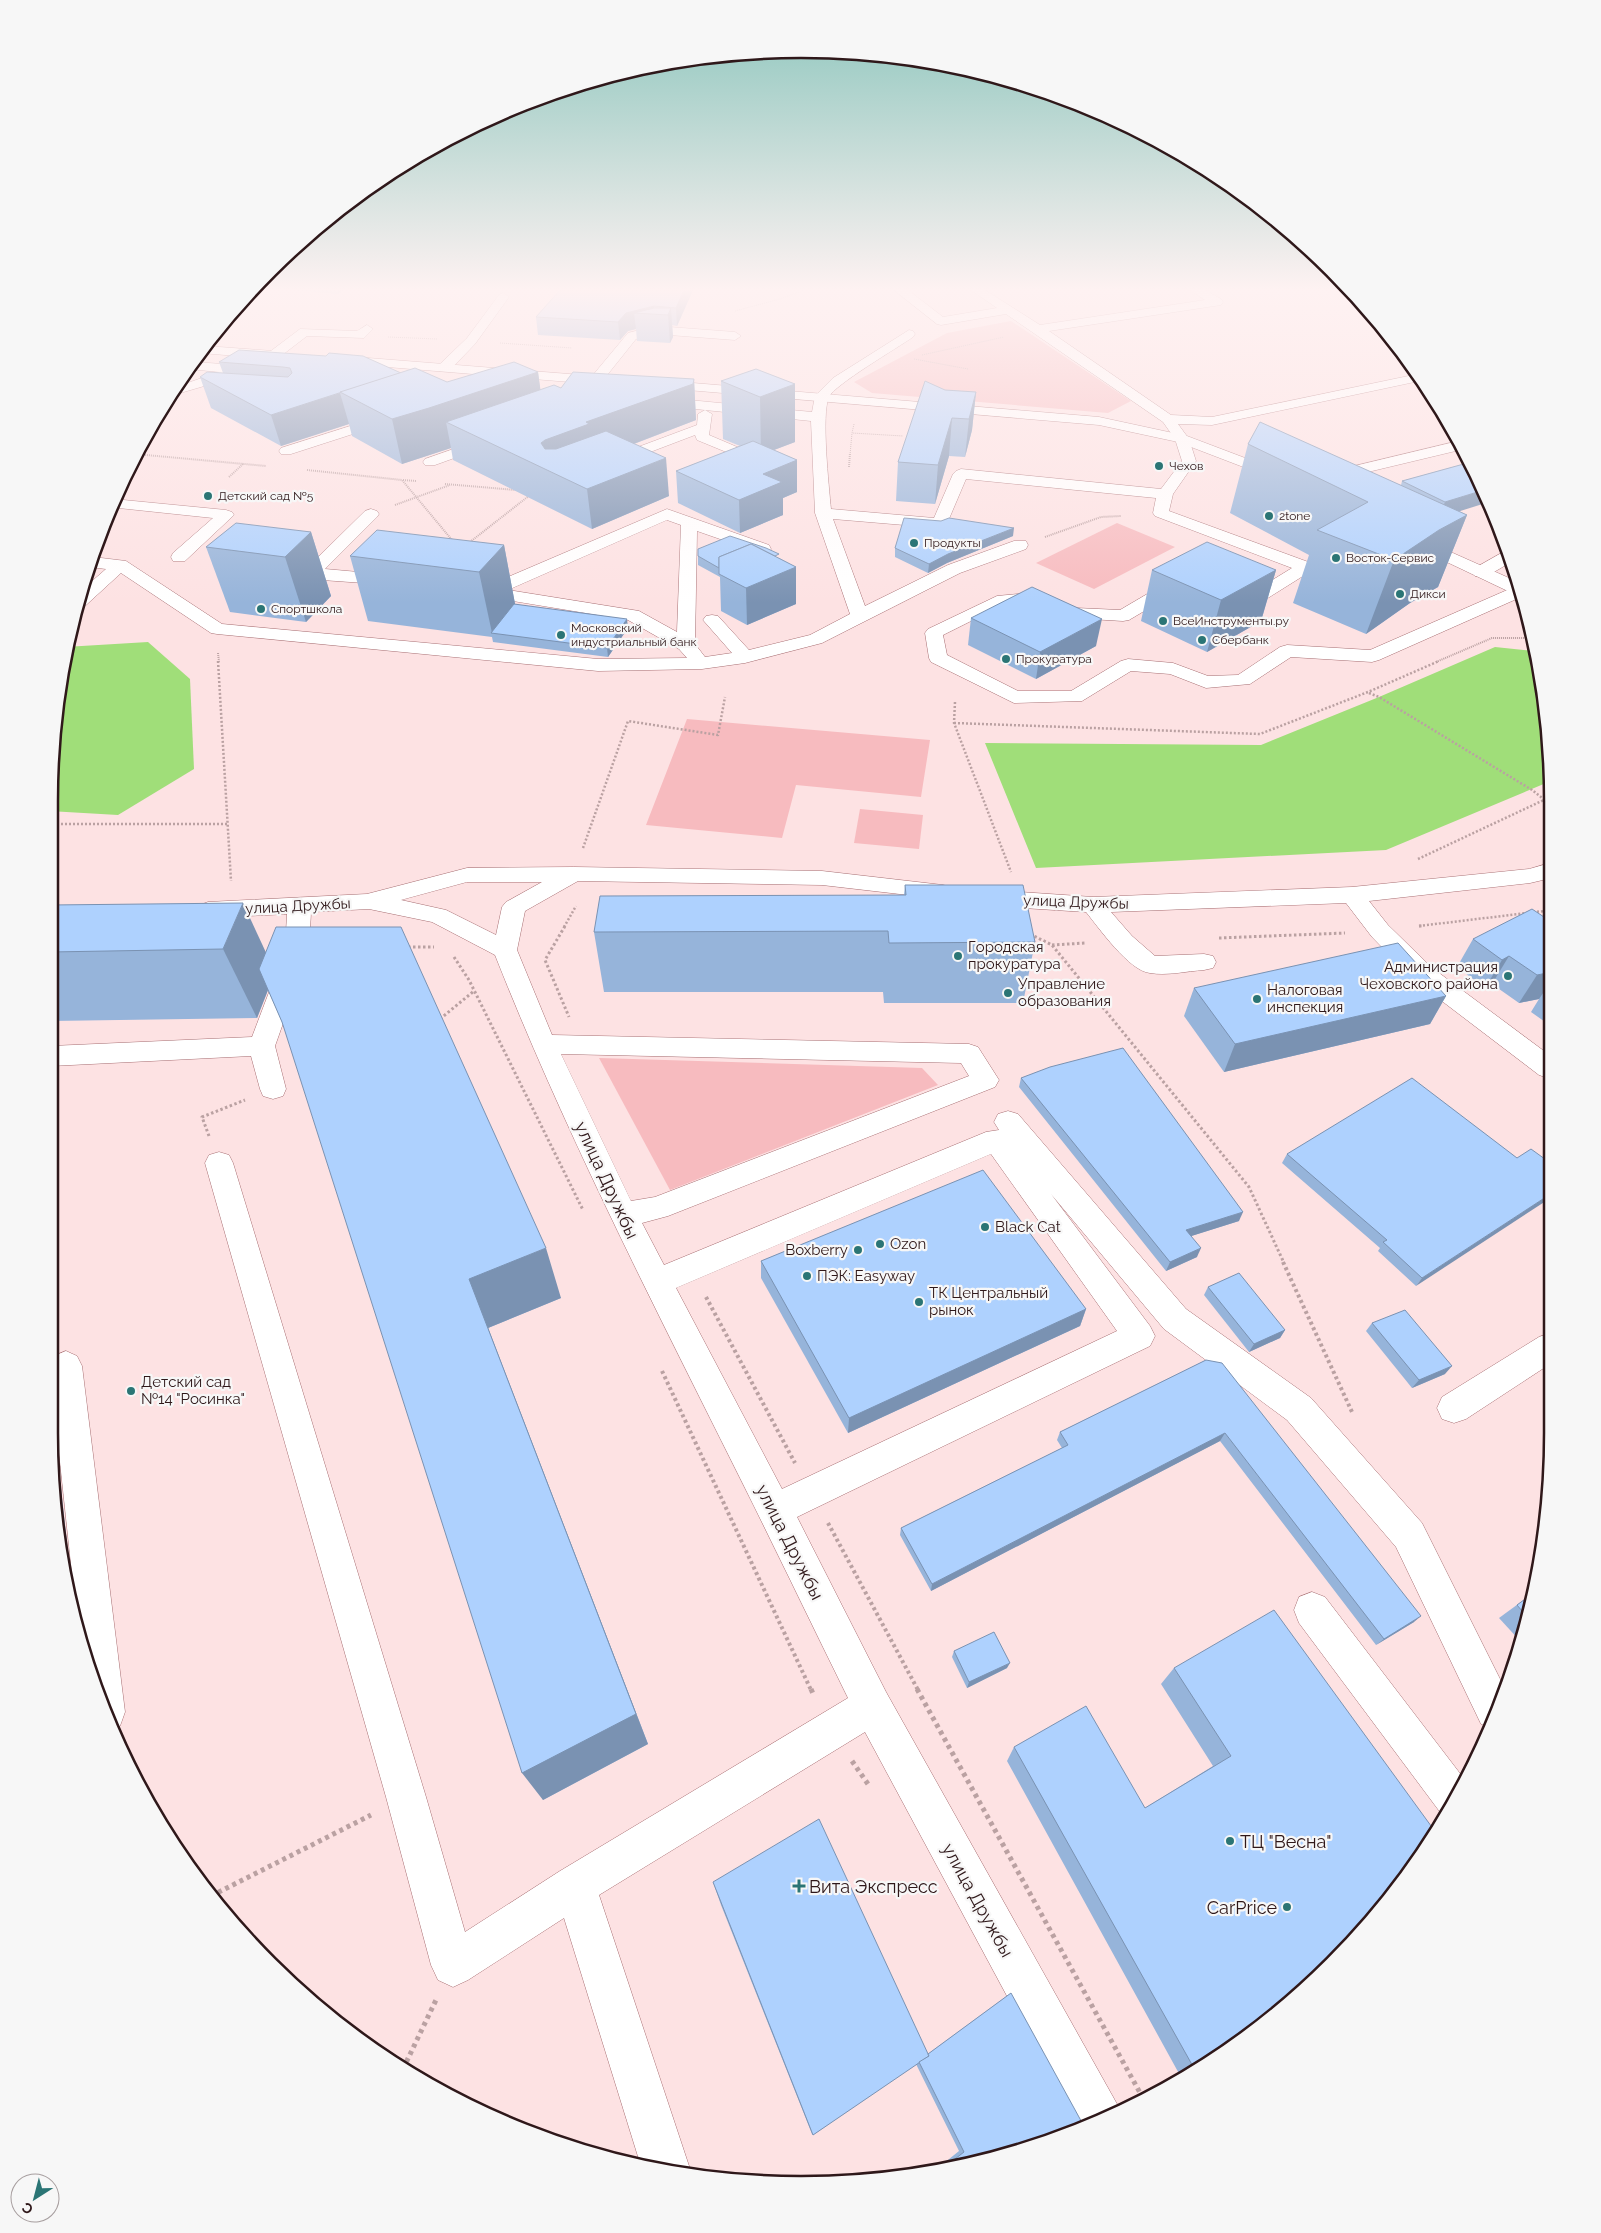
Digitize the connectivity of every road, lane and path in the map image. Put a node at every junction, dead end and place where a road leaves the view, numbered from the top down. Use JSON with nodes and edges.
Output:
{"nodes":[{"id":1,"x":797,"y":394,"type":"edge"},
{"id":2,"x":1133,"y":394,"type":"edge"},
{"id":3,"x":1339,"y":394,"type":"edge"},
{"id":4,"x":583,"y":396,"type":"joint"},
{"id":5,"x":822,"y":396,"type":"junction"},
{"id":6,"x":602,"y":397,"type":"edge"},
{"id":7,"x":640,"y":400,"type":"edge"},
{"id":8,"x":566,"y":401,"type":"edge"},
{"id":9,"x":706,"y":405,"type":"junction"},
{"id":10,"x":396,"y":415,"type":"edge"},
{"id":11,"x":818,"y":417,"type":"junction"},
{"id":12,"x":1168,"y":418,"type":"junction"},
{"id":13,"x":854,"y":424,"type":"dead end"},
{"id":14,"x":703,"y":427,"type":"junction"},
{"id":15,"x":504,"y":435,"type":"edge"},
{"id":16,"x":903,"y":436,"type":"dead end"},
{"id":17,"x":1182,"y":439,"type":"junction"},
{"id":18,"x":1454,"y":447,"type":"edge"},
{"id":19,"x":286,"y":451,"type":"dead end"},
{"id":20,"x":143,"y":455,"type":"edge"},
{"id":21,"x":430,"y":462,"type":"dead end"},
{"id":22,"x":243,"y":464,"type":"junction"},
{"id":23,"x":602,"y":465,"type":"edge"},
{"id":24,"x":273,"y":467,"type":"dead end"},
{"id":25,"x":774,"y":468,"type":"edge"},
{"id":26,"x":303,"y":470,"type":"dead end"},
{"id":27,"x":229,"y":477,"type":"dead end"},
{"id":28,"x":402,"y":480,"type":"junction"},
{"id":29,"x":1289,"y":480,"type":"edge"},
{"id":30,"x":1312,"y":480,"type":"edge"},
{"id":31,"x":419,"y":481,"type":"dead end"},
{"id":32,"x":444,"y":484,"type":"dead end"},
{"id":33,"x":452,"y":484,"type":"junction"},
{"id":34,"x":1165,"y":494,"type":"junction"},
{"id":35,"x":417,"y":498,"type":"junction"},
{"id":36,"x":120,"y":504,"type":"edge"},
{"id":37,"x":823,"y":513,"type":"junction"},
{"id":38,"x":1161,"y":513,"type":"junction"},
{"id":39,"x":371,"y":514,"type":"joint"},
{"id":40,"x":689,"y":523,"type":"junction"},
{"id":41,"x":1404,"y":535,"type":"edge"},
{"id":42,"x":454,"y":543,"type":"edge"},
{"id":43,"x":467,"y":544,"type":"edge"},
{"id":44,"x":1020,"y":546,"type":"joint"},
{"id":45,"x":765,"y":550,"type":"edge"},
{"id":46,"x":179,"y":557,"type":"dead end"},
{"id":47,"x":1503,"y":559,"type":"edge"},
{"id":48,"x":97,"y":562,"type":"edge"},
{"id":49,"x":120,"y":564,"type":"junction"},
{"id":50,"x":1481,"y":572,"type":"junction"},
{"id":51,"x":273,"y":573,"type":"edge"},
{"id":52,"x":311,"y":573,"type":"junction"},
{"id":53,"x":1197,"y":581,"type":"edge"},
{"id":54,"x":411,"y":582,"type":"edge"},
{"id":55,"x":1512,"y":587,"type":"edge"},
{"id":56,"x":460,"y":588,"type":"edge"},
{"id":57,"x":489,"y":592,"type":"junction"},
{"id":58,"x":1223,"y":592,"type":"edge"},
{"id":59,"x":87,"y":594,"type":"edge"},
{"id":60,"x":1514,"y":594,"type":"edge"},
{"id":61,"x":860,"y":616,"type":"junction"},
{"id":62,"x":712,"y":620,"type":"dead end"},
{"id":63,"x":217,"y":629,"type":"junction"},
{"id":64,"x":686,"y":645,"type":"junction"},
{"id":65,"x":745,"y":657,"type":"junction"},
{"id":66,"x":702,"y":663,"type":"junction"},
{"id":67,"x":1368,"y":692,"type":"dead end"},
{"id":68,"x":725,"y":697,"type":"dead end"},
{"id":69,"x":955,"y":702,"type":"dead end"},
{"id":70,"x":1544,"y":799,"type":"edge"},
{"id":71,"x":1544,"y":801,"type":"edge"},
{"id":72,"x":58,"y":824,"type":"edge"},
{"id":73,"x":228,"y":824,"type":"junction"},
{"id":74,"x":1411,"y":863,"type":"dead end"},
{"id":75,"x":1544,"y":872,"type":"edge"},
{"id":76,"x":574,"y":874,"type":"junction"},
{"id":77,"x":231,"y":889,"type":"dead end"},
{"id":78,"x":1352,"y":894,"type":"junction"},
{"id":79,"x":986,"y":897,"type":"junction"},
{"id":80,"x":367,"y":902,"type":"junction"},
{"id":81,"x":578,"y":902,"type":"dead end"},
{"id":82,"x":299,"y":906,"type":"junction"},
{"id":83,"x":1093,"y":906,"type":"junction"},
{"id":84,"x":187,"y":911,"type":"edge"},
{"id":85,"x":1544,"y":911,"type":"edge"},
{"id":86,"x":1380,"y":931,"type":"junction"},
{"id":87,"x":1026,"y":932,"type":"edge"},
{"id":88,"x":1212,"y":938,"type":"dead end"},
{"id":89,"x":1123,"y":942,"type":"junction"},
{"id":90,"x":1052,"y":945,"type":"junction"},
{"id":91,"x":438,"y":946,"type":"dead end"},
{"id":92,"x":400,"y":947,"type":"edge"},
{"id":93,"x":505,"y":950,"type":"junction"},
{"id":94,"x":453,"y":955,"type":"dead end"},
{"id":95,"x":1204,"y":962,"type":"dead end"},
{"id":96,"x":468,"y":980,"type":"dead end"},
{"id":97,"x":474,"y":991,"type":"dead end"},
{"id":98,"x":437,"y":1022,"type":"edge"},
{"id":99,"x":543,"y":1044,"type":"junction"},
{"id":100,"x":580,"y":1045,"type":"junction"},
{"id":101,"x":262,"y":1046,"type":"junction"},
{"id":102,"x":58,"y":1056,"type":"edge"},
{"id":103,"x":1544,"y":1065,"type":"edge"},
{"id":104,"x":273,"y":1089,"type":"joint"},
{"id":105,"x":202,"y":1117,"type":"dead end"},
{"id":106,"x":1008,"y":1122,"type":"dead end"},
{"id":107,"x":219,"y":1163,"type":"dead end"},
{"id":108,"x":623,"y":1215,"type":"junction"},
{"id":109,"x":690,"y":1268,"type":"junction"},
{"id":110,"x":657,"y":1282,"type":"junction"},
{"id":111,"x":1175,"y":1319,"type":"junction"},
{"id":112,"x":1139,"y":1336,"type":"junction"},
{"id":113,"x":1544,"y":1351,"type":"edge"},
{"id":114,"x":58,"y":1369,"type":"edge"},
{"id":115,"x":1454,"y":1408,"type":"dead end"},
{"id":116,"x":1355,"y":1419,"type":"dead end"},
{"id":117,"x":811,"y":1493,"type":"junction"},
{"id":118,"x":775,"y":1510,"type":"junction"},
{"id":119,"x":1312,"y":1610,"type":"dead end"},
{"id":120,"x":103,"y":1688,"type":"edge"},
{"id":121,"x":1492,"y":1704,"type":"edge"},
{"id":122,"x":872,"y":1706,"type":"junction"},
{"id":123,"x":1450,"y":1793,"type":"edge"},
{"id":124,"x":406,"y":1797,"type":"junction"},
{"id":125,"x":575,"y":1886,"type":"junction"},
{"id":126,"x":217,"y":1893,"type":"edge"},
{"id":127,"x":453,"y":1965,"type":"junction"},
{"id":128,"x":406,"y":2062,"type":"edge"},
{"id":129,"x":1140,"y":2093,"type":"edge"},
{"id":130,"x":1096,"y":2114,"type":"edge"},
{"id":131,"x":664,"y":2162,"type":"edge"}],
"edges":[{"from":1,"to":5,"type":"street"},
{"from":2,"to":12,"type":"street"},
{"from":3,"to":12,"type":"street"},
{"from":4,"to":6,"type":"street"},
{"from":4,"to":8,"type":"street"},
{"from":5,"to":11,"type":"street"},
{"from":5,"to":17,"type":"street"},
{"from":7,"to":9,"type":"street"},
{"from":9,"to":11,"type":"street"},
{"from":9,"to":14,"type":"street"},
{"from":10,"to":19,"type":"street"},
{"from":11,"to":37,"type":"street"},
{"from":12,"to":17,"type":"street"},
{"from":13,"to":16,"type":"path"},
{"from":14,"to":23,"type":"street"},
{"from":14,"to":25,"type":"street"},
{"from":15,"to":21,"type":"street"},
{"from":17,"to":29,"type":"street"},
{"from":17,"to":34,"type":"street"},
{"from":18,"to":30,"type":"street"},
{"from":20,"to":22,"type":"path"},
{"from":22,"to":24,"type":"path"},
{"from":22,"to":27,"type":"path"},
{"from":26,"to":28,"type":"path"},
{"from":28,"to":31,"type":"path"},
{"from":28,"to":35,"type":"path"},
{"from":32,"to":33,"type":"path"},
{"from":33,"to":35,"type":"path"},
{"from":33,"to":43,"type":"path"},
{"from":34,"to":37,"type":"street"},
{"from":34,"to":38,"type":"street"},
{"from":35,"to":39,"type":"path"},
{"from":35,"to":42,"type":"path"},
{"from":36,"to":46,"type":"street"},
{"from":37,"to":61,"type":"street"},
{"from":38,"to":44,"type":"path"},
{"from":38,"to":58,"type":"street"},
{"from":39,"to":52,"type":"street"},
{"from":40,"to":45,"type":"street"},
{"from":40,"to":57,"type":"street"},
{"from":40,"to":64,"type":"street"},
{"from":41,"to":50,"type":"street"},
{"from":44,"to":61,"type":"street"},
{"from":47,"to":50,"type":"street"},
{"from":48,"to":49,"type":"street"},
{"from":49,"to":59,"type":"street"},
{"from":49,"to":63,"type":"street"},
{"from":50,"to":55,"type":"street"},
{"from":51,"to":52,"type":"street"},
{"from":52,"to":54,"type":"street"},
{"from":53,"to":60,"type":"street"},
{"from":56,"to":57,"type":"street"},
{"from":57,"to":64,"type":"street"},
{"from":61,"to":65,"type":"street"},
{"from":62,"to":65,"type":"street"},
{"from":63,"to":66,"type":"street"},
{"from":63,"to":73,"type":"path"},
{"from":64,"to":66,"type":"street"},
{"from":65,"to":66,"type":"street"},
{"from":67,"to":70,"type":"path"},
{"from":68,"to":76,"type":"path"},
{"from":69,"to":79,"type":"path"},
{"from":71,"to":74,"type":"path"},
{"from":72,"to":73,"type":"path"},
{"from":73,"to":77,"type":"path"},
{"from":75,"to":78,"type":"street","name":"улица Дружбы"},
{"from":76,"to":79,"type":"street","name":"улица Дружбы"},
{"from":76,"to":80,"type":"street","name":"улица Дружбы"},
{"from":76,"to":93,"type":"street","name":"улица Дружбы"},
{"from":78,"to":83,"type":"street","name":"улица Дружбы"},
{"from":78,"to":86,"type":"street"},
{"from":79,"to":83,"type":"street","name":"улица Дружбы"},
{"from":80,"to":82,"type":"street","name":"улица Дружбы"},
{"from":80,"to":93,"type":"street","name":"улица Дружбы"},
{"from":81,"to":100,"type":"path"},
{"from":82,"to":84,"type":"street","name":"улица Дружбы"},
{"from":82,"to":101,"type":"street"},
{"from":83,"to":89,"type":"street"},
{"from":85,"to":86,"type":"path"},
{"from":86,"to":88,"type":"path"},
{"from":86,"to":103,"type":"street"},
{"from":87,"to":90,"type":"path"},
{"from":89,"to":90,"type":"path"},
{"from":89,"to":95,"type":"street"},
{"from":90,"to":116,"type":"path"},
{"from":91,"to":92,"type":"path"},
{"from":93,"to":99,"type":"street","name":"улица Дружбы"},
{"from":94,"to":96,"type":"path"},
{"from":97,"to":98,"type":"path"},
{"from":99,"to":100,"type":"street"},
{"from":99,"to":108,"type":"street","name":"улица Дружбы"},
{"from":100,"to":108,"type":"street"},
{"from":101,"to":102,"type":"street"},
{"from":101,"to":104,"type":"street"},
{"from":104,"to":105,"type":"path"},
{"from":106,"to":111,"type":"street"},
{"from":107,"to":124,"type":"street"},
{"from":108,"to":110,"type":"street","name":"улица Дружбы"},
{"from":109,"to":110,"type":"street"},
{"from":109,"to":112,"type":"street"},
{"from":109,"to":117,"type":"path"},
{"from":110,"to":118,"type":"street","name":"улица Дружбы"},
{"from":111,"to":112,"type":"street"},
{"from":111,"to":121,"type":"street"},
{"from":112,"to":117,"type":"street"},
{"from":113,"to":115,"type":"street"},
{"from":114,"to":120,"type":"street"},
{"from":117,"to":118,"type":"street"},
{"from":117,"to":129,"type":"path"},
{"from":118,"to":122,"type":"street","name":"улица Дружбы"},
{"from":119,"to":123,"type":"street"},
{"from":122,"to":125,"type":"street"},
{"from":122,"to":130,"type":"street","name":"улица Дружбы"},
{"from":124,"to":126,"type":"path"},
{"from":124,"to":127,"type":"street"},
{"from":125,"to":127,"type":"street"},
{"from":125,"to":131,"type":"street"},
{"from":127,"to":128,"type":"path"}]}
